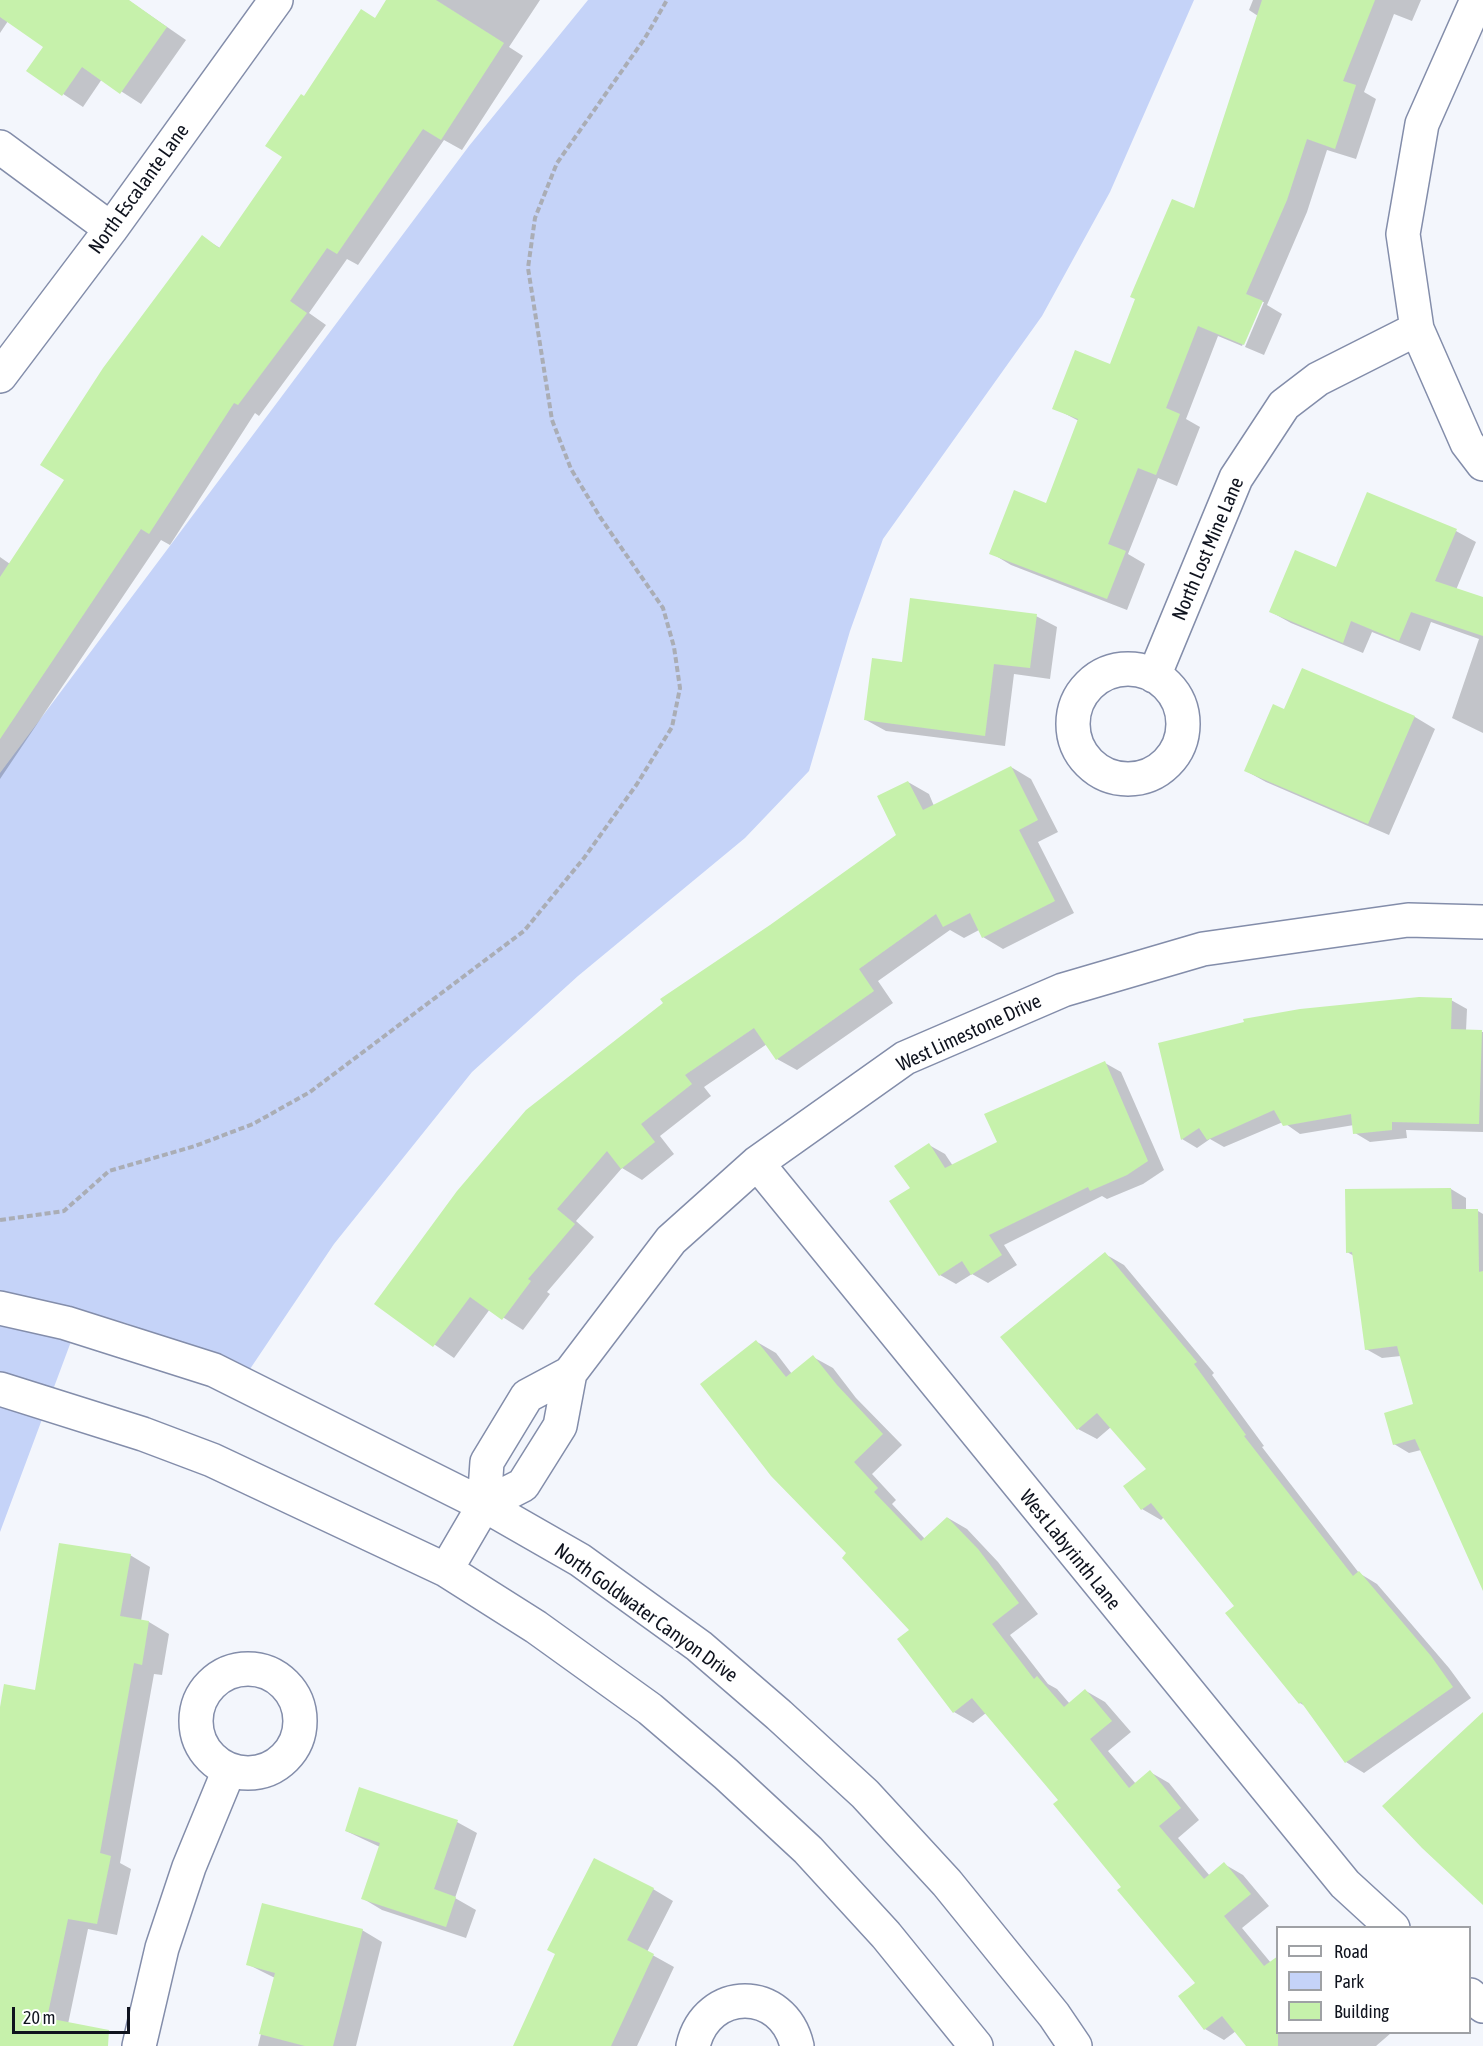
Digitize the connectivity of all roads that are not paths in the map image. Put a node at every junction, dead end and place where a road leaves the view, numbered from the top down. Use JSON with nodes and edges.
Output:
{"nodes":[{"id":1,"x":276,"y":0,"type":"edge"},
{"id":2,"x":1477,"y":0,"type":"edge"},
{"id":3,"x":0,"y":147,"type":"edge"},
{"id":4,"x":111,"y":229,"type":"junction"},
{"id":5,"x":1417,"y":328,"type":"junction"},
{"id":6,"x":0,"y":376,"type":"edge"},
{"id":7,"x":1483,"y":464,"type":"edge"},
{"id":8,"x":1154,"y":676,"type":"dead end"},
{"id":9,"x":1483,"y":922,"type":"edge"},
{"id":10,"x":757,"y":1163,"type":"junction"},
{"id":11,"x":0,"y":1308,"type":"edge"},
{"id":12,"x":570,"y":1373,"type":"junction"},
{"id":13,"x":0,"y":1389,"type":"edge"},
{"id":14,"x":484,"y":1505,"type":"junction"},
{"id":15,"x":446,"y":1570,"type":"junction"},
{"id":16,"x":229,"y":1770,"type":"dead end"},
{"id":17,"x":1391,"y":1926,"type":"edge"},
{"id":18,"x":1471,"y":1996,"type":"edge"},
{"id":19,"x":1483,"y":2006,"type":"edge"},
{"id":20,"x":139,"y":2046,"type":"edge"},
{"id":21,"x":693,"y":2046,"type":"edge"},
{"id":22,"x":797,"y":2046,"type":"edge"},
{"id":23,"x":976,"y":2046,"type":"edge"},
{"id":24,"x":1075,"y":2046,"type":"edge"}],
"edges":[{"from":1,"to":4,"type":"street","name":"North Escalante Lane"},
{"from":2,"to":5,"type":"street"},
{"from":3,"to":4,"type":"street"},
{"from":4,"to":6,"type":"street","name":"North Escalante Lane"},
{"from":5,"to":7,"type":"street"},
{"from":5,"to":8,"type":"street","name":"North Lost Mine Lane"},
{"from":9,"to":10,"type":"street","name":"West Limestone Drive"},
{"from":10,"to":12,"type":"street","name":"West Limestone Drive"},
{"from":10,"to":17,"type":"street","name":"West Labyrinth Lane"},
{"from":11,"to":14,"type":"street","name":"North Goldwater Canyon Drive"},
{"from":12,"to":14,"type":"street","name":"West Limestone Drive"},
{"from":12,"to":14,"type":"street","name":"West Limestone Drive"},
{"from":13,"to":15,"type":"street"},
{"from":14,"to":15,"type":"street","name":"West Limestone Drive"},
{"from":14,"to":24,"type":"street","name":"North Goldwater Canyon Drive"},
{"from":15,"to":23,"type":"street"},
{"from":16,"to":20,"type":"street"},
{"from":18,"to":19,"type":"street"},
{"from":21,"to":22,"type":"street"}]}
